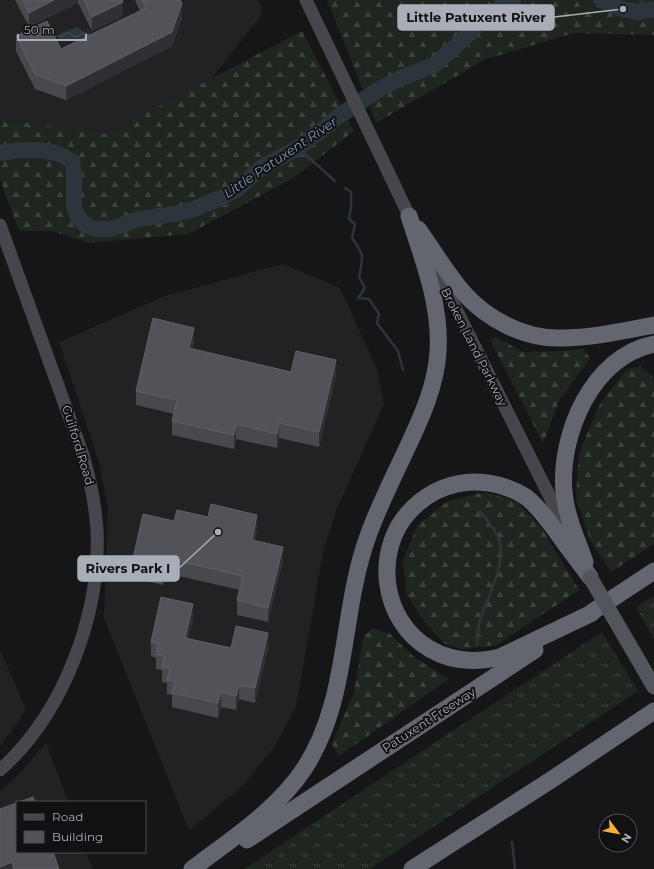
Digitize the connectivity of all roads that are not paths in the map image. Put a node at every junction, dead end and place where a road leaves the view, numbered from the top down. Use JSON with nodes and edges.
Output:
{"nodes":[{"id":1,"x":306,"y":0,"type":"edge"},
{"id":2,"x":409,"y":216,"type":"junction"},
{"id":3,"x":0,"y":225,"type":"edge"},
{"id":4,"x":654,"y":325,"type":"edge"},
{"id":5,"x":654,"y":344,"type":"edge"},
{"id":6,"x":650,"y":573,"type":"edge"},
{"id":7,"x":590,"y":577,"type":"junction"},
{"id":8,"x":592,"y":613,"type":"junction"},
{"id":9,"x":654,"y":687,"type":"edge"},
{"id":10,"x":654,"y":711,"type":"edge"},
{"id":11,"x":0,"y":770,"type":"edge"},
{"id":12,"x":192,"y":869,"type":"edge"},
{"id":13,"x":203,"y":869,"type":"edge"},
{"id":14,"x":412,"y":869,"type":"edge"}],
"edges":[{"from":1,"to":2,"type":"street","name":"Broken Land Parkway"},
{"from":2,"to":4,"type":"highway"},
{"from":2,"to":7,"type":"street","name":"Broken Land Parkway"},
{"from":2,"to":12,"type":"highway"},
{"from":3,"to":11,"type":"street","name":"Guilford Road"},
{"from":5,"to":7,"type":"highway"},
{"from":6,"to":8,"type":"highway","name":"Patuxent Freeway"},
{"from":7,"to":8,"type":"highway"},
{"from":7,"to":9,"type":"main road","name":"Broken Land Parkway","bridge":true},
{"from":8,"to":13,"type":"highway","name":"Patuxent Freeway"},
{"from":10,"to":14,"type":"highway"}]}
